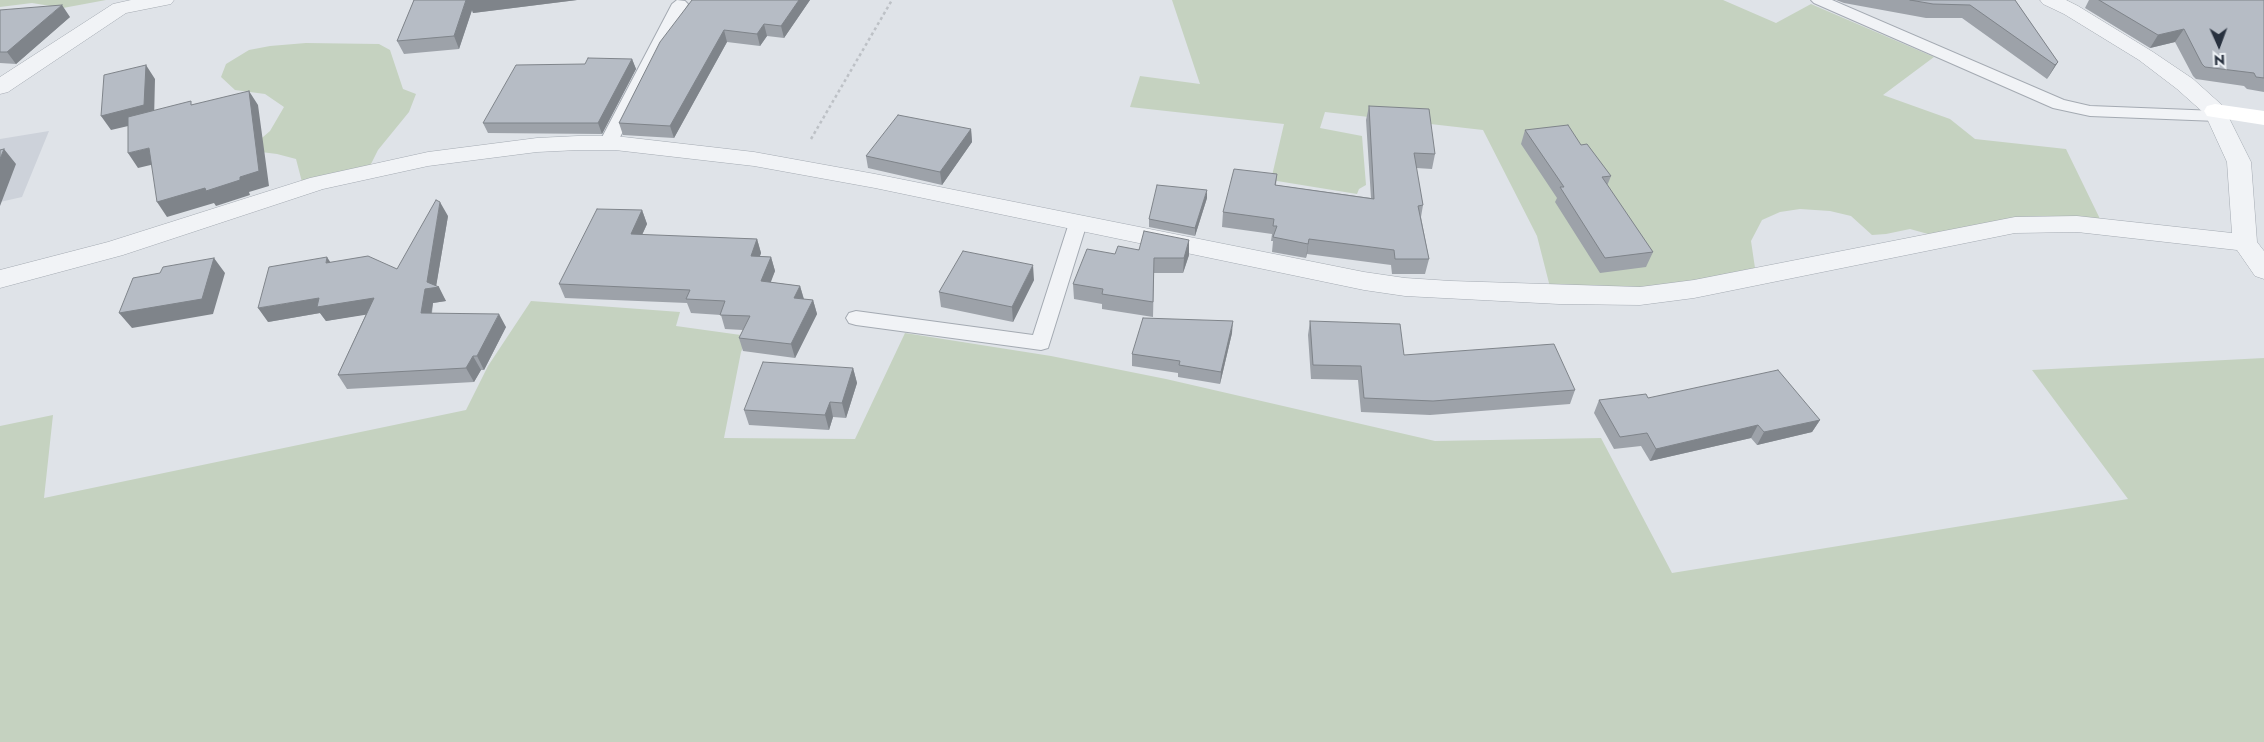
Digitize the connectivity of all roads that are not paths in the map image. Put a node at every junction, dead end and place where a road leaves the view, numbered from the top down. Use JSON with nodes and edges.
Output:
{"nodes":[{"id":1,"x":164,"y":0,"type":"edge"},
{"id":2,"x":1819,"y":0,"type":"edge"},
{"id":3,"x":2050,"y":0,"type":"edge"},
{"id":4,"x":126,"y":4,"type":"edge"},
{"id":5,"x":680,"y":4,"type":"dead end"},
{"id":6,"x":0,"y":88,"type":"edge"},
{"id":7,"x":2216,"y":114,"type":"junction"},
{"id":8,"x":2264,"y":118,"type":"edge"},
{"id":9,"x":608,"y":143,"type":"junction"},
{"id":10,"x":1078,"y":223,"type":"junction"},
{"id":11,"x":2245,"y":243,"type":"junction"},
{"id":12,"x":2264,"y":270,"type":"edge"},
{"id":13,"x":0,"y":279,"type":"edge"},
{"id":14,"x":856,"y":318,"type":"dead end"}],
"edges":[{"from":1,"to":4,"type":"street"},
{"from":2,"to":7,"type":"lane"},
{"from":3,"to":7,"type":"street"},
{"from":4,"to":6,"type":"street"},
{"from":5,"to":9,"type":"lane"},
{"from":7,"to":8,"type":"street"},
{"from":7,"to":11,"type":"street"},
{"from":9,"to":10,"type":"street"},
{"from":9,"to":13,"type":"street"},
{"from":10,"to":11,"type":"street"},
{"from":10,"to":14,"type":"lane"},
{"from":11,"to":12,"type":"street"}]}
